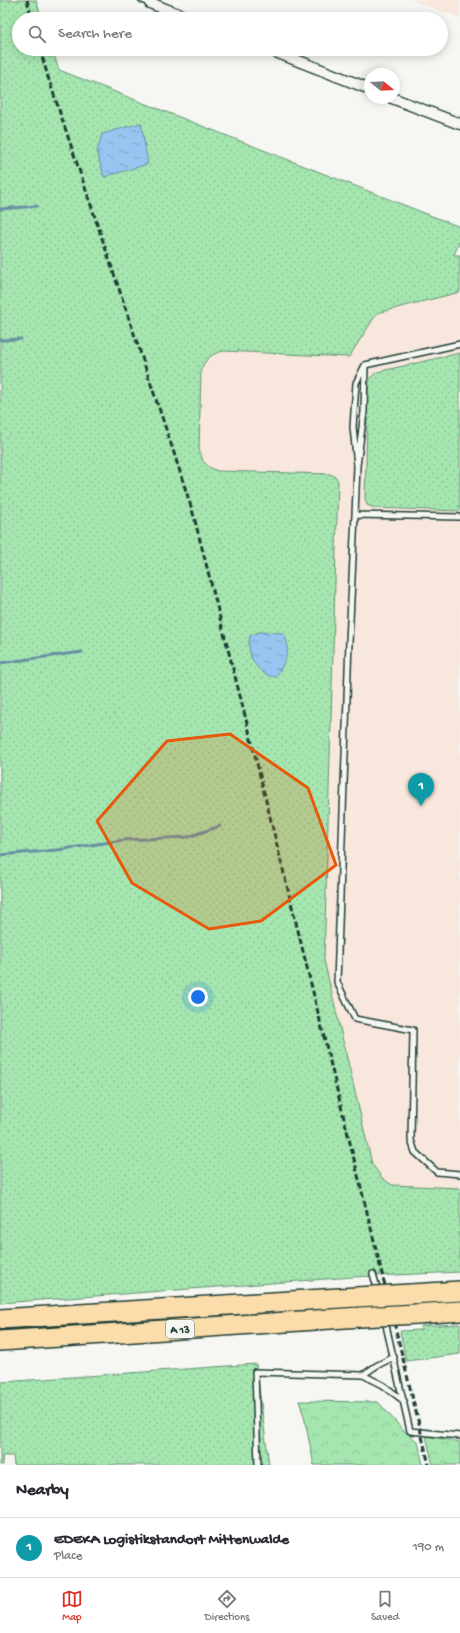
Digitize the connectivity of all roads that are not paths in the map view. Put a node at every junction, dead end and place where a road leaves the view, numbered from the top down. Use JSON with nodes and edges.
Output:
{"nodes":[{"id":1,"x":146,"y":2,"type":"edge"},
{"id":2,"x":172,"y":12,"type":"edge"},
{"id":3,"x":286,"y":56,"type":"edge"},
{"id":4,"x":364,"y":87,"type":"edge"},
{"id":5,"x":400,"y":101,"type":"edge"},
{"id":6,"x":460,"y":124,"type":"edge"},
{"id":7,"x":460,"y":344,"type":"edge"},
{"id":8,"x":365,"y":365,"type":"junction"},
{"id":9,"x":357,"y":466,"type":"junction"},
{"id":10,"x":355,"y":515,"type":"junction"},
{"id":11,"x":460,"y":517,"type":"edge"},
{"id":12,"x":460,"y":1174,"type":"edge"},
{"id":13,"x":373,"y":1274,"type":"dead end"},
{"id":14,"x":460,"y":1291,"type":"edge"},
{"id":15,"x":460,"y":1311,"type":"edge"},
{"id":16,"x":0,"y":1319,"type":"edge"},
{"id":17,"x":0,"y":1341,"type":"edge"},
{"id":18,"x":394,"y":1357,"type":"junction"},
{"id":19,"x":363,"y":1375,"type":"junction"},
{"id":20,"x":404,"y":1401,"type":"junction"},
{"id":21,"x":460,"y":1436,"type":"edge"},
{"id":22,"x":258,"y":1465,"type":"edge"}],
"edges":[{"from":1,"to":2,"type":"street"},
{"from":3,"to":4,"type":"street"},
{"from":5,"to":6,"type":"street"},
{"from":7,"to":8,"type":"lane"},
{"from":8,"to":9,"type":"lane"},
{"from":8,"to":9,"type":"lane"},
{"from":9,"to":10,"type":"lane"},
{"from":10,"to":11,"type":"lane"},
{"from":10,"to":12,"type":"lane"},
{"from":13,"to":18,"type":"lane"},
{"from":14,"to":16,"type":"highway","number":"A 13","bridge":true},
{"from":15,"to":17,"type":"highway","number":"A 13","bridge":true},
{"from":18,"to":19,"type":"lane"},
{"from":18,"to":20,"type":"lane"},
{"from":19,"to":20,"type":"lane"},
{"from":19,"to":22,"type":"lane"},
{"from":20,"to":21,"type":"lane"}]}
